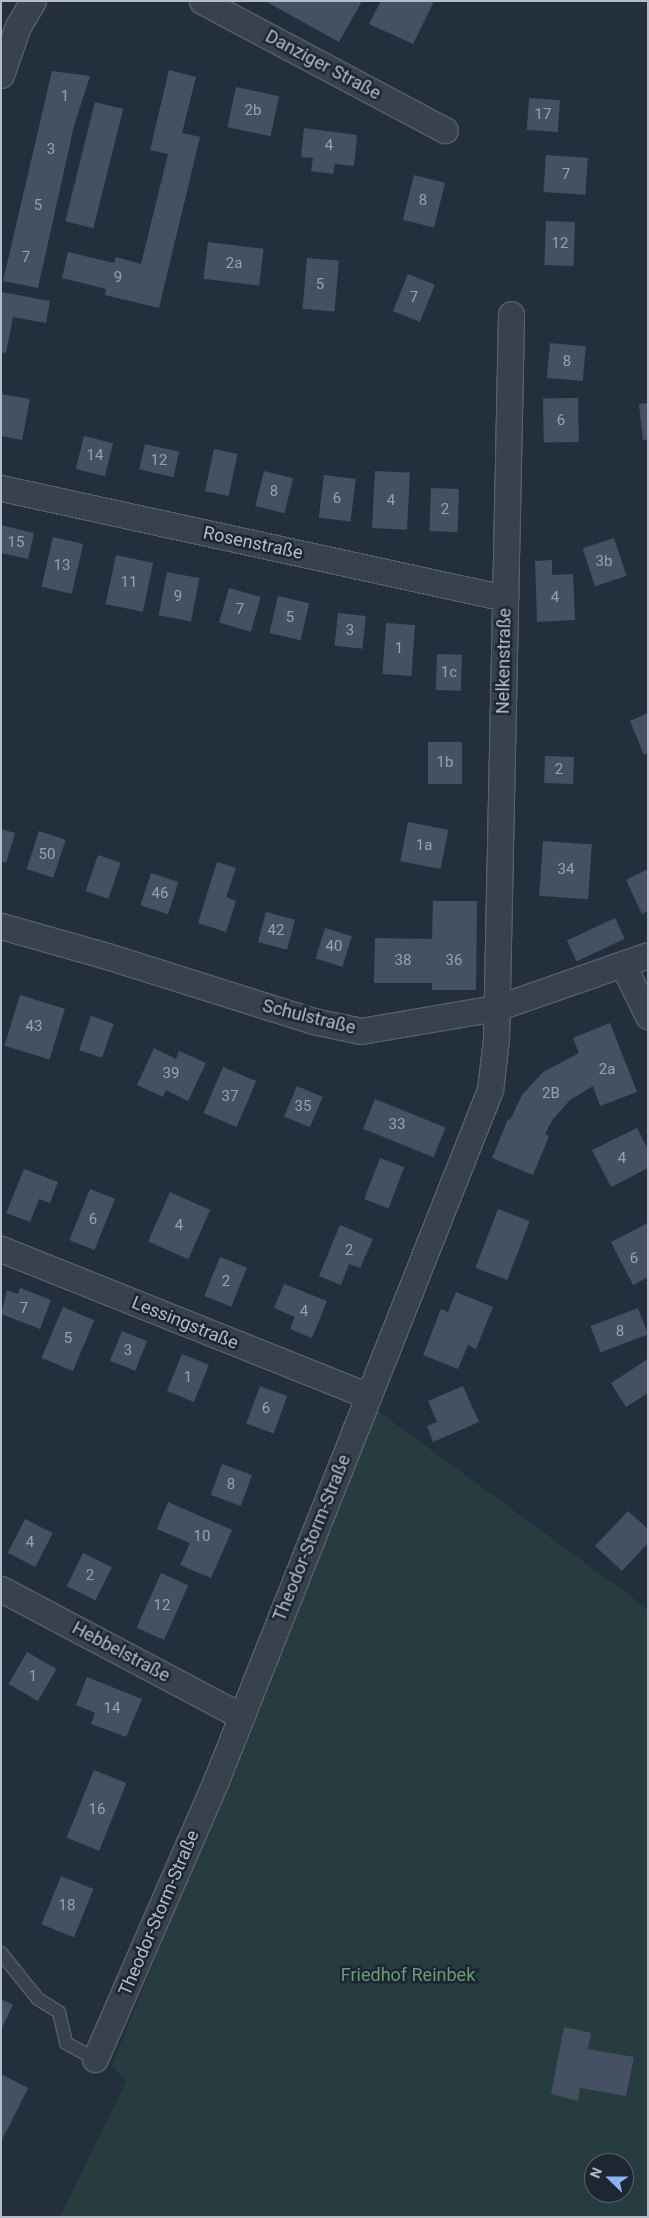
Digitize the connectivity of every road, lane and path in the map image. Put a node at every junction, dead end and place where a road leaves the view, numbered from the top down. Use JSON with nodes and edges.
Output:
{"nodes":[{"id":1,"x":34,"y":1,"type":"edge"},
{"id":2,"x":202,"y":1,"type":"edge"},
{"id":3,"x":5,"y":49,"type":"edge"},
{"id":4,"x":1,"y":75,"type":"edge"},
{"id":5,"x":445,"y":130,"type":"dead end"},
{"id":6,"x":511,"y":314,"type":"dead end"},
{"id":7,"x":1,"y":488,"type":"edge"},
{"id":8,"x":505,"y":598,"type":"junction"},
{"id":9,"x":1,"y":926,"type":"edge"},
{"id":10,"x":648,"y":955,"type":"edge"},
{"id":11,"x":623,"y":965,"type":"junction"},
{"id":12,"x":496,"y":1008,"type":"junction"},
{"id":13,"x":648,"y":1016,"type":"edge"},
{"id":14,"x":1,"y":1249,"type":"edge"},
{"id":15,"x":368,"y":1396,"type":"junction"},
{"id":16,"x":1,"y":1589,"type":"edge"},
{"id":17,"x":241,"y":1716,"type":"junction"},
{"id":18,"x":1,"y":1953,"type":"edge"},
{"id":19,"x":95,"y":2059,"type":"joint"}],
"edges":[{"from":1,"to":3,"type":"street"},
{"from":2,"to":5,"type":"street","name":"Danziger Straße"},
{"from":3,"to":4,"type":"street"},
{"from":6,"to":8,"type":"street","name":"Nelkenstraße"},
{"from":7,"to":8,"type":"street","name":"Rosenstraße"},
{"from":8,"to":12,"type":"street","name":"Nelkenstraße"},
{"from":9,"to":12,"type":"street","name":"Schulstraße"},
{"from":10,"to":11,"type":"street","name":"Schulstraße"},
{"from":11,"to":12,"type":"street","name":"Schulstraße"},
{"from":11,"to":13,"type":"street"},
{"from":12,"to":15,"type":"street","name":"Theodor-Storm-Straße"},
{"from":14,"to":15,"type":"street","name":"Lessingstraße"},
{"from":15,"to":17,"type":"street","name":"Theodor-Storm-Straße"},
{"from":16,"to":17,"type":"street","name":"Hebbelstraße"},
{"from":17,"to":19,"type":"street","name":"Theodor-Storm-Straße"},
{"from":18,"to":19,"type":"lane"}]}
